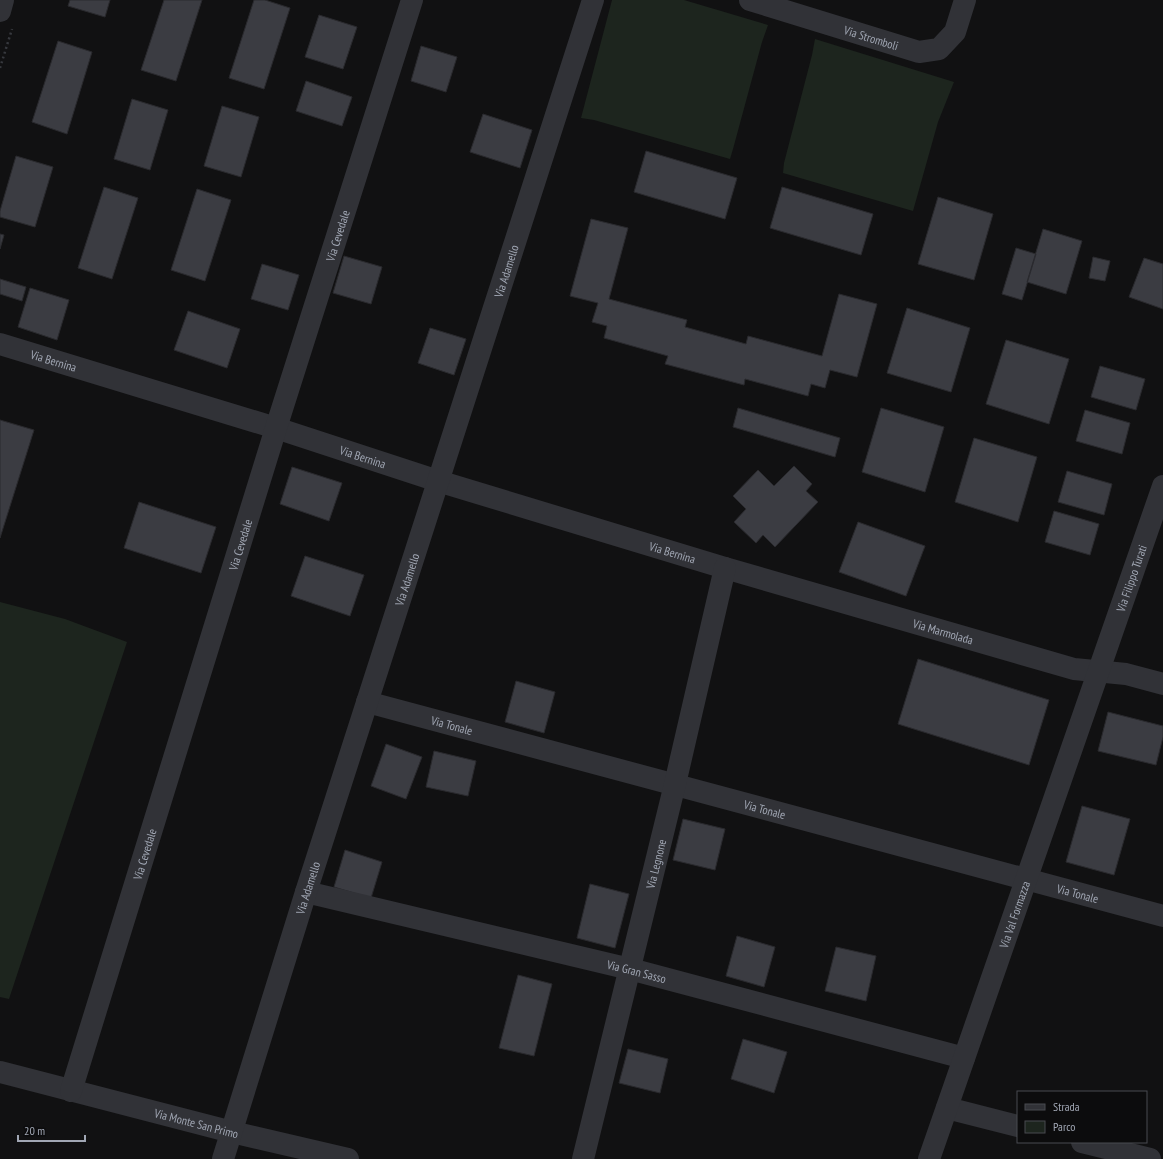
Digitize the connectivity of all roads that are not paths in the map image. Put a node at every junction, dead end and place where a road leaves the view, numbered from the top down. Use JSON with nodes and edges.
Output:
{"nodes":[{"id":1,"x":3,"y":0,"type":"edge"},
{"id":2,"x":412,"y":0,"type":"edge"},
{"id":3,"x":593,"y":0,"type":"edge"},
{"id":4,"x":750,"y":0,"type":"edge"},
{"id":5,"x":965,"y":0,"type":"edge"},
{"id":6,"x":7,"y":17,"type":"edge"},
{"id":7,"x":0,"y":344,"type":"edge"},
{"id":8,"x":276,"y":428,"type":"junction"},
{"id":9,"x":438,"y":481,"type":"junction"},
{"id":10,"x":1163,"y":486,"type":"edge"},
{"id":11,"x":725,"y":568,"type":"junction"},
{"id":12,"x":1098,"y":670,"type":"junction"},
{"id":13,"x":1163,"y":684,"type":"edge"},
{"id":14,"x":367,"y":702,"type":"junction"},
{"id":15,"x":675,"y":784,"type":"junction"},
{"id":16,"x":1026,"y":880,"type":"junction"},
{"id":17,"x":306,"y":892,"type":"junction"},
{"id":18,"x":1163,"y":916,"type":"edge"},
{"id":19,"x":630,"y":969,"type":"junction"},
{"id":20,"x":964,"y":1058,"type":"junction"},
{"id":21,"x":0,"y":1072,"type":"edge"},
{"id":22,"x":71,"y":1091,"type":"junction"},
{"id":23,"x":947,"y":1108,"type":"junction"},
{"id":24,"x":1017,"y":1126,"type":"edge"},
{"id":25,"x":232,"y":1132,"type":"junction"},
{"id":26,"x":1086,"y":1143,"type":"edge"},
{"id":27,"x":223,"y":1159,"type":"edge"},
{"id":28,"x":348,"y":1159,"type":"edge"},
{"id":29,"x":583,"y":1159,"type":"edge"},
{"id":30,"x":929,"y":1159,"type":"edge"},
{"id":31,"x":1150,"y":1159,"type":"edge"}],
"edges":[{"from":1,"to":6,"type":"street"},
{"from":2,"to":8,"type":"street","name":"Via Cevedale"},
{"from":3,"to":9,"type":"street","name":"Via Adamello"},
{"from":4,"to":5,"type":"street","name":"Via Stromboli"},
{"from":7,"to":8,"type":"street","name":"Via Bernina"},
{"from":8,"to":9,"type":"street","name":"Via Bernina"},
{"from":8,"to":22,"type":"street","name":"Via Cevedale"},
{"from":9,"to":11,"type":"street","name":"Via Bernina"},
{"from":9,"to":14,"type":"street","name":"Via Adamello"},
{"from":10,"to":12,"type":"street","name":"Via Filippo Turati"},
{"from":11,"to":12,"type":"street","name":"Via Marmolada"},
{"from":11,"to":15,"type":"street","name":"Via Legnone"},
{"from":12,"to":13,"type":"street","name":"Via Marmolada"},
{"from":12,"to":16,"type":"street","name":"Via Val Formazza"},
{"from":14,"to":15,"type":"street","name":"Via Tonale"},
{"from":14,"to":17,"type":"street","name":"Via Adamello"},
{"from":15,"to":16,"type":"street","name":"Via Tonale"},
{"from":15,"to":19,"type":"street","name":"Via Legnone"},
{"from":16,"to":18,"type":"street","name":"Via Tonale"},
{"from":16,"to":20,"type":"street","name":"Via Val Formazza"},
{"from":17,"to":19,"type":"street","name":"Via Gran Sasso"},
{"from":17,"to":25,"type":"street","name":"Via Adamello"},
{"from":19,"to":20,"type":"street","name":"Via Gran Sasso"},
{"from":19,"to":29,"type":"street","name":"Via Legnone"},
{"from":20,"to":23,"type":"street","name":"Via Val Formazza"},
{"from":21,"to":22,"type":"street","name":"Via Monte San Primo"},
{"from":22,"to":25,"type":"street","name":"Via Monte San Primo"},
{"from":23,"to":24,"type":"street"},
{"from":23,"to":30,"type":"street","name":"Via Val Formazza"},
{"from":25,"to":27,"type":"street","name":"Via Adamello"},
{"from":25,"to":28,"type":"street","name":"Via Monte San Primo"},
{"from":26,"to":31,"type":"street"}]}
